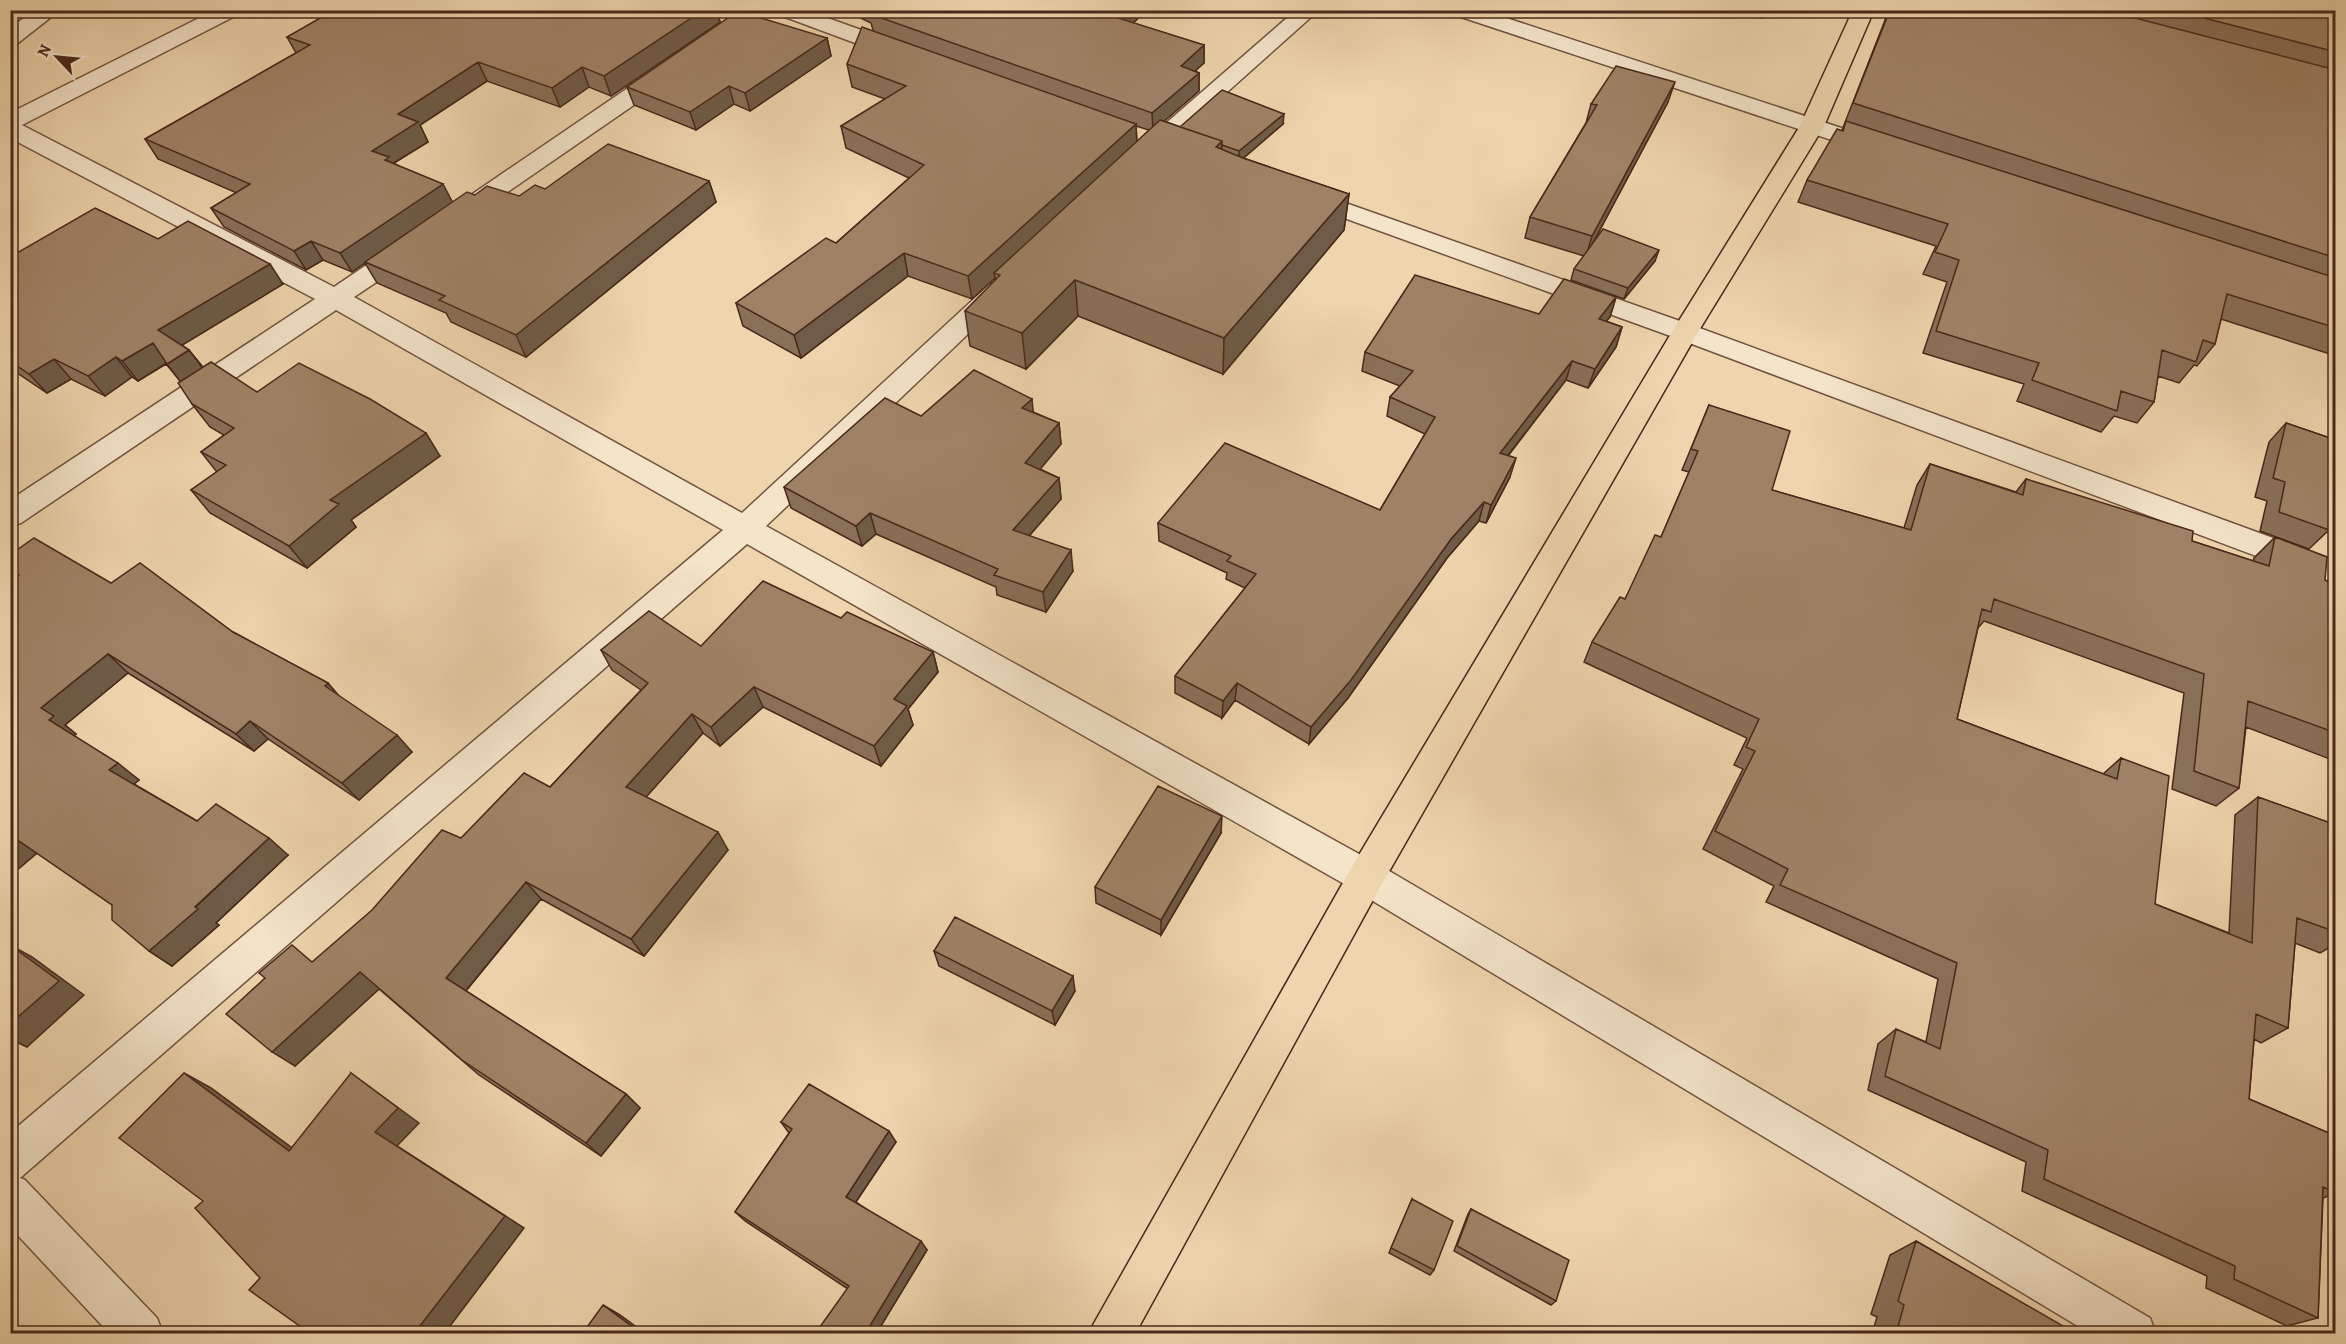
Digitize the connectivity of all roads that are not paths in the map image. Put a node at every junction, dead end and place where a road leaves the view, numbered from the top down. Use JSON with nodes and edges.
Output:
{"nodes":[{"id":1,"x":50,"y":10,"type":"edge"},
{"id":2,"x":232,"y":10,"type":"edge"},
{"id":3,"x":756,"y":10,"type":"edge"},
{"id":4,"x":784,"y":10,"type":"edge"},
{"id":5,"x":1309,"y":10,"type":"edge"},
{"id":6,"x":1459,"y":10,"type":"edge"},
{"id":7,"x":1864,"y":10,"type":"edge"},
{"id":8,"x":10,"y":38,"type":"edge"},
{"id":9,"x":920,"y":59,"type":"edge"},
{"id":10,"x":10,"y":122,"type":"edge"},
{"id":11,"x":1812,"y":126,"type":"junction"},
{"id":12,"x":10,"y":128,"type":"edge"},
{"id":13,"x":1903,"y":155,"type":"edge"},
{"id":14,"x":1122,"y":176,"type":"edge"},
{"id":15,"x":1280,"y":187,"type":"edge"},
{"id":16,"x":1016,"y":274,"type":"edge"},
{"id":17,"x":335,"y":298,"type":"junction"},
{"id":18,"x":1685,"y":332,"type":"junction"},
{"id":19,"x":10,"y":515,"type":"edge"},
{"id":20,"x":744,"y":528,"type":"junction"},
{"id":21,"x":2336,"y":574,"type":"edge"},
{"id":22,"x":1366,"y":877,"type":"junction"},
{"id":23,"x":10,"y":1161,"type":"edge"},
{"id":24,"x":10,"y":1195,"type":"edge"},
{"id":25,"x":141,"y":1334,"type":"edge"},
{"id":26,"x":1110,"y":1334,"type":"edge"},
{"id":27,"x":2134,"y":1334,"type":"edge"}],
"edges":[{"from":1,"to":8,"type":"street"},
{"from":2,"to":10,"type":"street"},
{"from":3,"to":17,"type":"street"},
{"from":4,"to":9,"type":"street"},
{"from":5,"to":14,"type":"street"},
{"from":6,"to":11,"type":"street"},
{"from":7,"to":11,"type":"main road"},
{"from":11,"to":13,"type":"street"},
{"from":11,"to":18,"type":"main road"},
{"from":12,"to":17,"type":"street"},
{"from":15,"to":18,"type":"street"},
{"from":16,"to":20,"type":"street"},
{"from":17,"to":19,"type":"street"},
{"from":17,"to":20,"type":"street"},
{"from":18,"to":21,"type":"street"},
{"from":18,"to":22,"type":"main road"},
{"from":20,"to":22,"type":"street"},
{"from":20,"to":23,"type":"street"},
{"from":22,"to":26,"type":"main road"},
{"from":22,"to":27,"type":"street"},
{"from":24,"to":25,"type":"street"}]}
